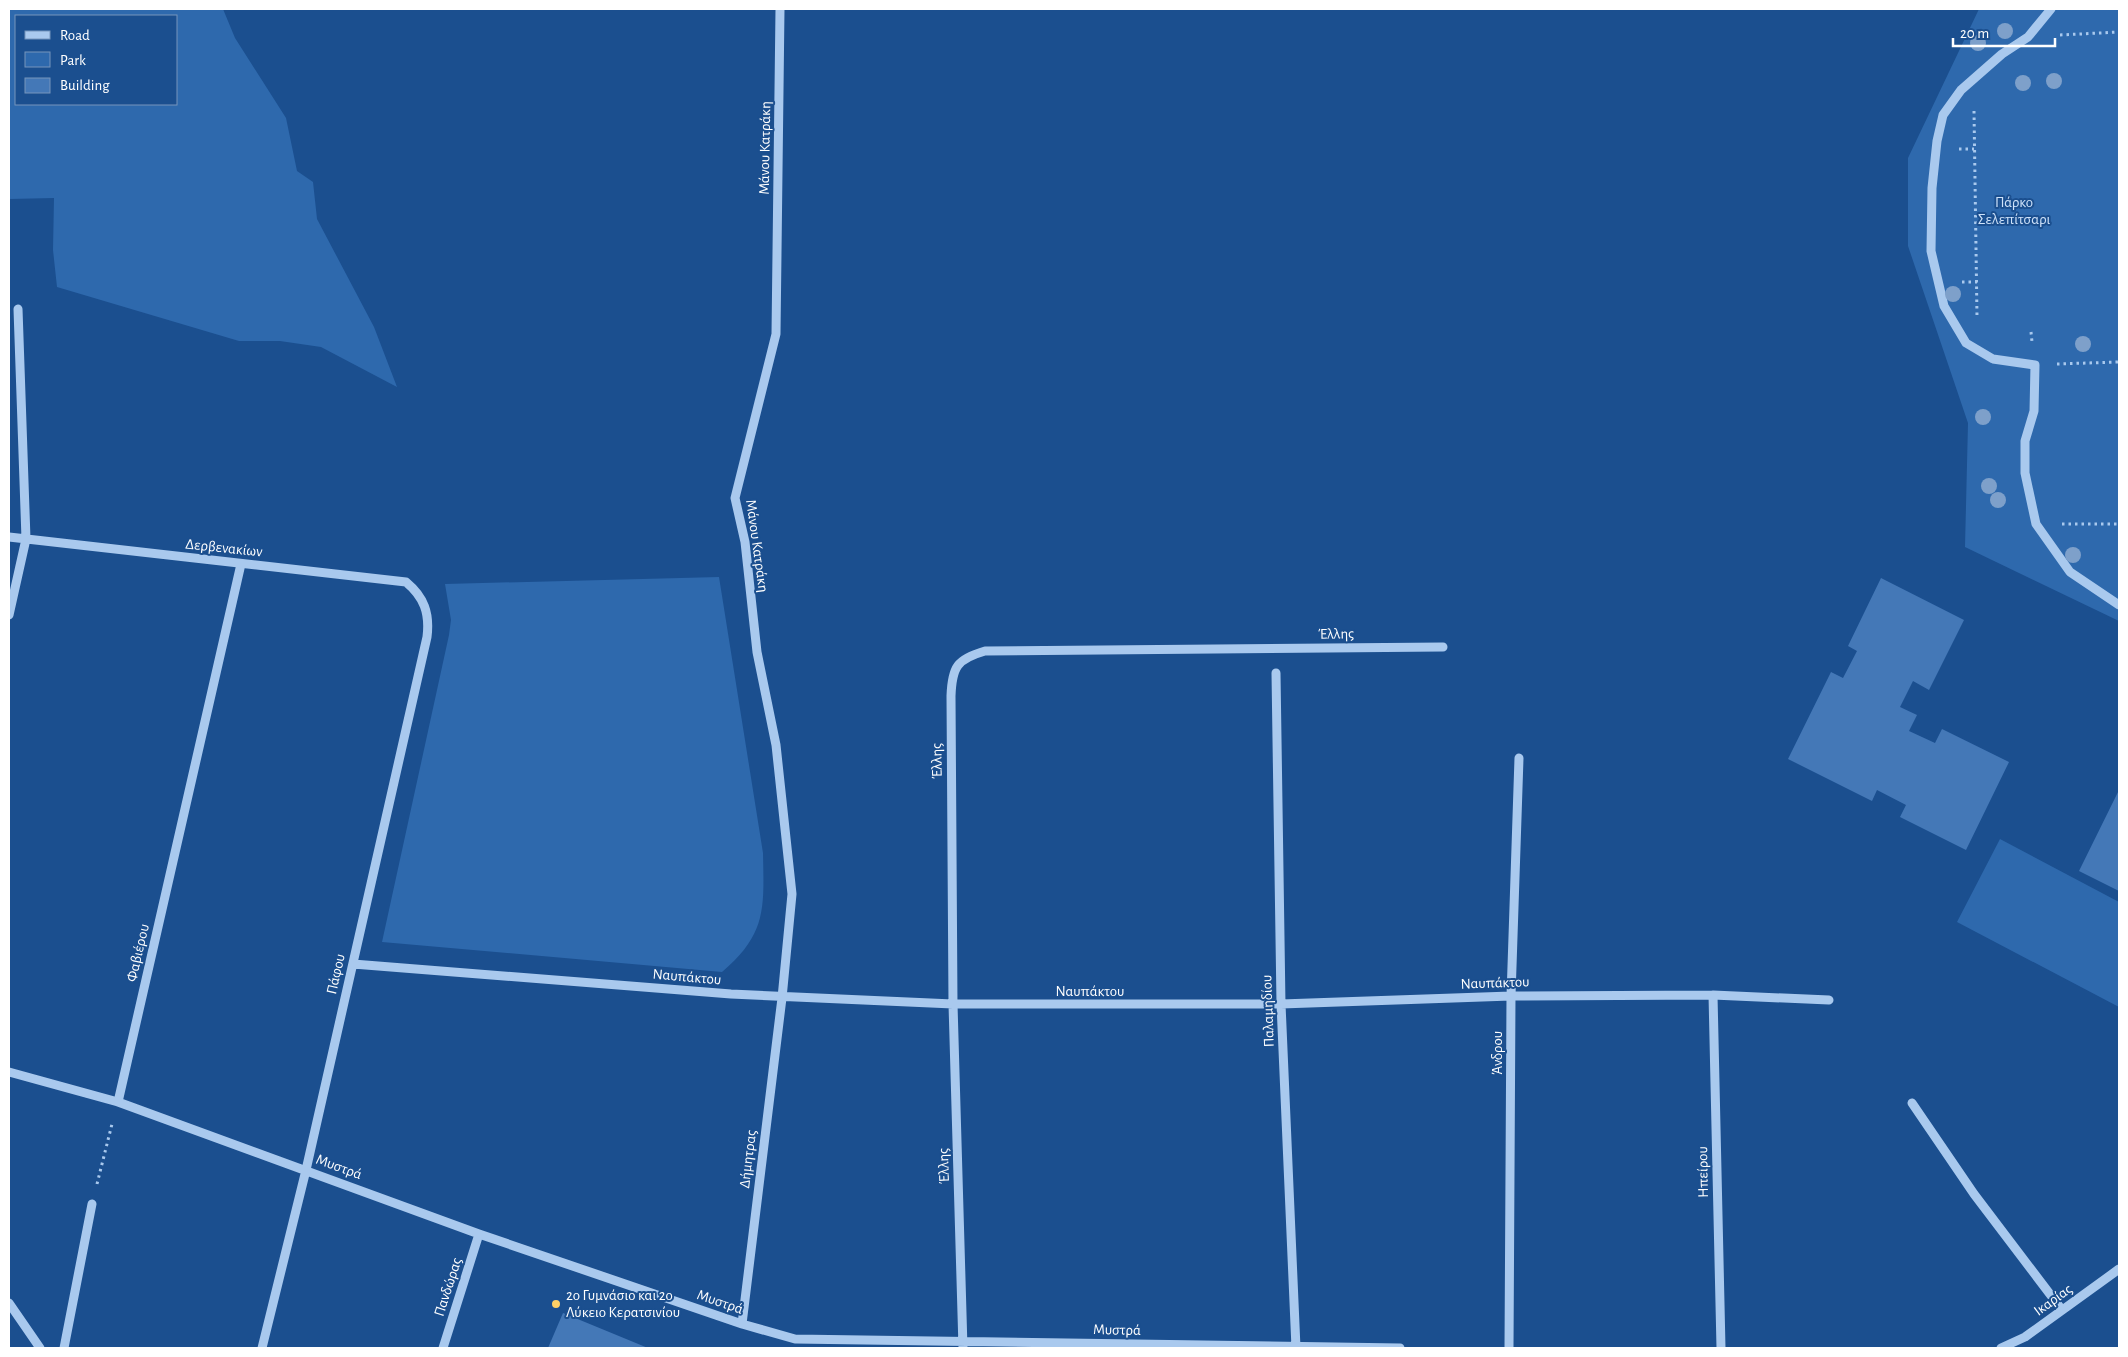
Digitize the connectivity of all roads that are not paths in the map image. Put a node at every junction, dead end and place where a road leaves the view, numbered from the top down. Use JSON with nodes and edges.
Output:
{"nodes":[{"id":1,"x":780,"y":9,"type":"edge"},
{"id":2,"x":2051,"y":9,"type":"edge"},
{"id":3,"x":18,"y":309,"type":"dead end"},
{"id":4,"x":9,"y":538,"type":"edge"},
{"id":5,"x":26,"y":539,"type":"junction"},
{"id":6,"x":241,"y":564,"type":"junction"},
{"id":7,"x":425,"y":605,"type":"joint"},
{"id":8,"x":2119,"y":605,"type":"edge"},
{"id":9,"x":9,"y":615,"type":"edge"},
{"id":10,"x":1443,"y":647,"type":"dead end"},
{"id":11,"x":1276,"y":673,"type":"dead end"},
{"id":12,"x":1519,"y":758,"type":"dead end"},
{"id":13,"x":352,"y":964,"type":"junction"},
{"id":14,"x":1713,"y":995,"type":"junction"},
{"id":15,"x":1511,"y":996,"type":"junction"},
{"id":16,"x":782,"y":998,"type":"junction"},
{"id":17,"x":1829,"y":1000,"type":"dead end"},
{"id":18,"x":953,"y":1004,"type":"junction"},
{"id":19,"x":1281,"y":1004,"type":"junction"},
{"id":20,"x":9,"y":1072,"type":"edge"},
{"id":21,"x":118,"y":1102,"type":"junction"},
{"id":22,"x":1912,"y":1102,"type":"dead end"},
{"id":23,"x":306,"y":1170,"type":"junction"},
{"id":24,"x":92,"y":1204,"type":"road end"},
{"id":25,"x":480,"y":1234,"type":"junction"},
{"id":26,"x":2119,"y":1269,"type":"edge"},
{"id":27,"x":9,"y":1303,"type":"edge"},
{"id":28,"x":2062,"y":1310,"type":"junction"},
{"id":29,"x":742,"y":1324,"type":"junction"},
{"id":30,"x":963,"y":1345,"type":"edge"},
{"id":31,"x":1296,"y":1347,"type":"edge"},
{"id":32,"x":40,"y":1348,"type":"edge"},
{"id":33,"x":64,"y":1348,"type":"edge"},
{"id":34,"x":262,"y":1348,"type":"edge"},
{"id":35,"x":443,"y":1348,"type":"edge"},
{"id":36,"x":1400,"y":1348,"type":"edge"},
{"id":37,"x":1509,"y":1348,"type":"edge"},
{"id":38,"x":1721,"y":1348,"type":"edge"},
{"id":39,"x":2000,"y":1348,"type":"edge"}],
"edges":[{"from":1,"to":16,"type":"street","name":"Μάνου Κατράκη"},
{"from":2,"to":8,"type":"street"},
{"from":3,"to":5,"type":"street"},
{"from":4,"to":5,"type":"street","name":"Δερβενακίων"},
{"from":5,"to":6,"type":"street","name":"Δερβενακίων"},
{"from":5,"to":9,"type":"street"},
{"from":6,"to":7,"type":"street","name":"Δερβενακίων"},
{"from":6,"to":21,"type":"street","name":"Φαβιέρου"},
{"from":7,"to":13,"type":"street","name":"Πάφου"},
{"from":10,"to":18,"type":"street","name":"Έλλης"},
{"from":11,"to":19,"type":"street","name":"Παλαμηδίου"},
{"from":12,"to":15,"type":"street","name":"Άνδρου"},
{"from":13,"to":16,"type":"street","name":"Ναυπάκτου"},
{"from":13,"to":23,"type":"street","name":"Πάφου"},
{"from":14,"to":15,"type":"street","name":"Ναυπάκτου"},
{"from":14,"to":17,"type":"street","name":"Ναυπάκτου"},
{"from":14,"to":38,"type":"street","name":"Ηπείρου"},
{"from":15,"to":19,"type":"street","name":"Ναυπάκτου"},
{"from":15,"to":37,"type":"street","name":"Άνδρου"},
{"from":16,"to":18,"type":"street","name":"Ναυπάκτου"},
{"from":16,"to":29,"type":"street","name":"Δήμητρας"},
{"from":18,"to":19,"type":"street","name":"Ναυπάκτου"},
{"from":18,"to":30,"type":"street","name":"Έλλης"},
{"from":19,"to":31,"type":"street","name":"Παλαμηδίου"},
{"from":20,"to":21,"type":"street","name":"Μυστρά"},
{"from":21,"to":23,"type":"street","name":"Μυστρά"},
{"from":22,"to":28,"type":"street"},
{"from":23,"to":25,"type":"street","name":"Μυστρά"},
{"from":23,"to":34,"type":"street","name":"Πάφου"},
{"from":24,"to":33,"type":"street"},
{"from":25,"to":29,"type":"street","name":"Μυστρά"},
{"from":25,"to":35,"type":"street","name":"Πανδώρας"},
{"from":26,"to":28,"type":"street","name":"Ικαρίας"},
{"from":27,"to":32,"type":"street"},
{"from":28,"to":39,"type":"street","name":"Ικαρίας"},
{"from":29,"to":30,"type":"street","name":"Μυστρά"},
{"from":30,"to":31,"type":"street","name":"Μυστρά"},
{"from":31,"to":36,"type":"street","name":"Μυστρά"}]}
